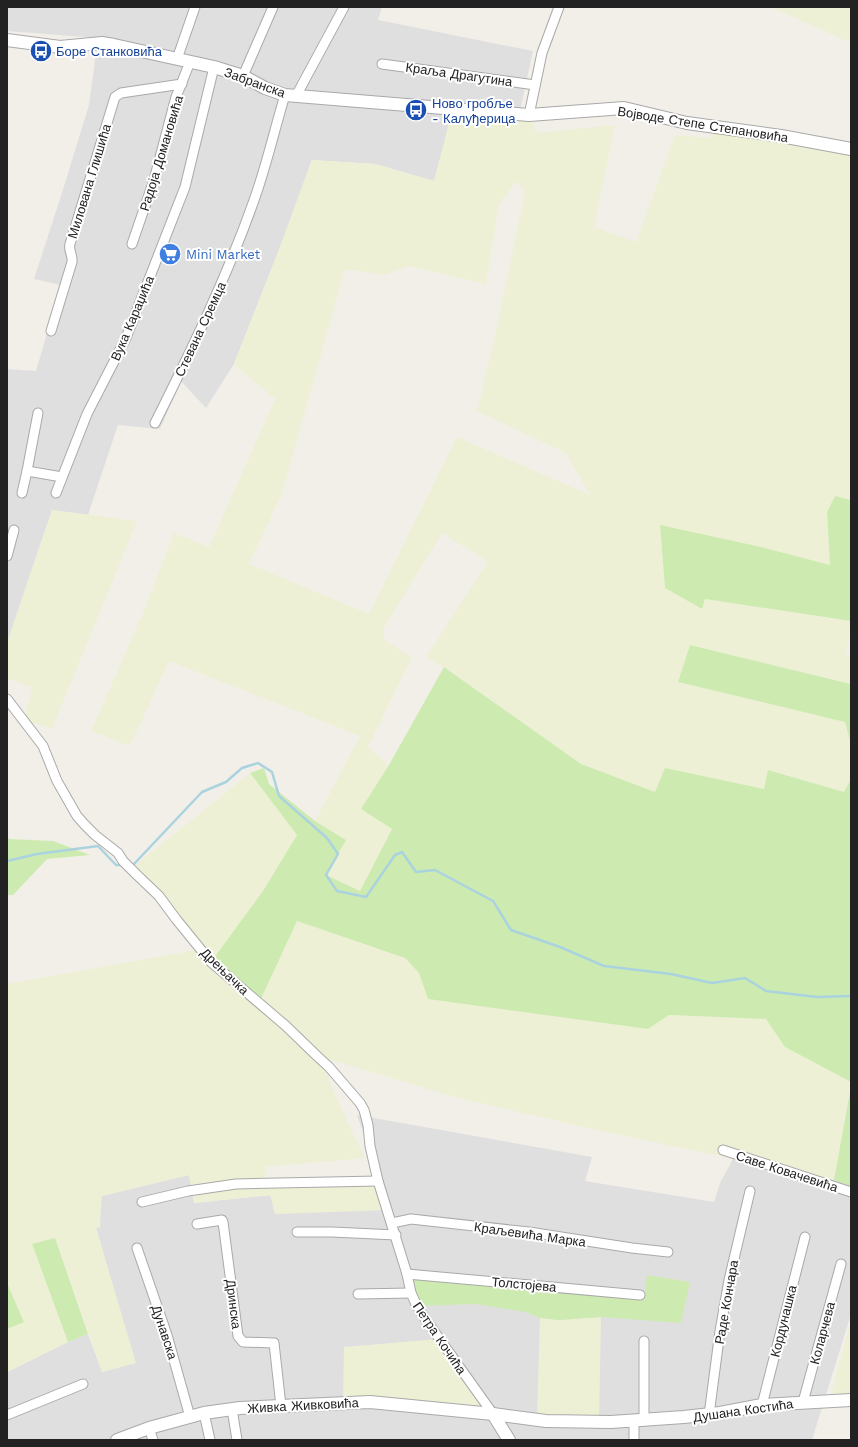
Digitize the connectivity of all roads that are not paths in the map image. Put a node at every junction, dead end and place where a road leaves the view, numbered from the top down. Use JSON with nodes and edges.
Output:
{"nodes":[{"id":1,"x":195,"y":7,"type":"edge"},
{"id":2,"x":273,"y":7,"type":"edge"},
{"id":3,"x":344,"y":7,"type":"edge"},
{"id":4,"x":559,"y":7,"type":"edge"},
{"id":5,"x":7,"y":40,"type":"edge"},
{"id":6,"x":177,"y":59,"type":"junction"},
{"id":7,"x":190,"y":62,"type":"junction"},
{"id":8,"x":382,"y":64,"type":"dead end"},
{"id":9,"x":214,"y":67,"type":"junction"},
{"id":10,"x":243,"y":76,"type":"junction"},
{"id":11,"x":182,"y":84,"type":"junction"},
{"id":12,"x":535,"y":85,"type":"junction"},
{"id":13,"x":290,"y":95,"type":"junction"},
{"id":14,"x":529,"y":115,"type":"junction"},
{"id":15,"x":851,"y":148,"type":"edge"},
{"id":16,"x":132,"y":244,"type":"dead end"},
{"id":17,"x":51,"y":331,"type":"dead end"},
{"id":18,"x":38,"y":413,"type":"dead end"},
{"id":19,"x":155,"y":423,"type":"dead end"},
{"id":20,"x":27,"y":471,"type":"junction"},
{"id":21,"x":62,"y":477,"type":"junction"},
{"id":22,"x":22,"y":493,"type":"dead end"},
{"id":23,"x":56,"y":493,"type":"dead end"},
{"id":24,"x":14,"y":530,"type":"dead end"},
{"id":25,"x":7,"y":556,"type":"edge"},
{"id":26,"x":7,"y":699,"type":"edge"},
{"id":27,"x":329,"y":1067,"type":"joint"},
{"id":28,"x":723,"y":1150,"type":"dead end"},
{"id":29,"x":378,"y":1181,"type":"junction"},
{"id":30,"x":750,"y":1191,"type":"dead end"},
{"id":31,"x":851,"y":1192,"type":"edge"},
{"id":32,"x":142,"y":1202,"type":"dead end"},
{"id":33,"x":197,"y":1224,"type":"dead end"},
{"id":34,"x":392,"y":1224,"type":"junction"},
{"id":35,"x":297,"y":1232,"type":"dead end"},
{"id":36,"x":396,"y":1235,"type":"junction"},
{"id":37,"x":806,"y":1237,"type":"dead end"},
{"id":38,"x":137,"y":1248,"type":"dead end"},
{"id":39,"x":668,"y":1252,"type":"dead end"},
{"id":40,"x":841,"y":1264,"type":"dead end"},
{"id":41,"x":407,"y":1274,"type":"junction"},
{"id":42,"x":411,"y":1293,"type":"junction"},
{"id":43,"x":358,"y":1294,"type":"dead end"},
{"id":44,"x":640,"y":1295,"type":"dead end"},
{"id":45,"x":644,"y":1341,"type":"dead end"},
{"id":46,"x":83,"y":1384,"type":"dead end"},
{"id":47,"x":851,"y":1400,"type":"edge"},
{"id":48,"x":803,"y":1402,"type":"junction"},
{"id":49,"x":762,"y":1405,"type":"junction"},
{"id":50,"x":281,"y":1406,"type":"junction"},
{"id":51,"x":232,"y":1409,"type":"junction"},
{"id":52,"x":204,"y":1413,"type":"junction"},
{"id":53,"x":493,"y":1414,"type":"junction"},
{"id":54,"x":7,"y":1415,"type":"edge"},
{"id":55,"x":709,"y":1415,"type":"junction"},
{"id":56,"x":190,"y":1417,"type":"junction"},
{"id":57,"x":639,"y":1421,"type":"junction"},
{"id":58,"x":149,"y":1428,"type":"junction"},
{"id":59,"x":117,"y":1440,"type":"edge"},
{"id":60,"x":153,"y":1440,"type":"edge"},
{"id":61,"x":210,"y":1440,"type":"edge"},
{"id":62,"x":237,"y":1440,"type":"edge"},
{"id":63,"x":509,"y":1440,"type":"edge"},
{"id":64,"x":634,"y":1440,"type":"edge"}],
"edges":[{"from":1,"to":6,"type":"street"},
{"from":2,"to":10,"type":"street"},
{"from":3,"to":13,"type":"street","name":"Стевана Сремца"},
{"from":4,"to":12,"type":"street"},
{"from":5,"to":6,"type":"street","name":"Забранска"},
{"from":6,"to":7,"type":"street","name":"Забранска"},
{"from":7,"to":9,"type":"street","name":"Забранска"},
{"from":7,"to":11,"type":"street","name":"Радоја Домановића"},
{"from":8,"to":12,"type":"street","name":"Краља Драгутина"},
{"from":9,"to":10,"type":"street","name":"Забранска"},
{"from":9,"to":21,"type":"street","name":"Вука Караџића"},
{"from":10,"to":13,"type":"street","name":"Забранска"},
{"from":11,"to":16,"type":"street","name":"Радоја Домановића"},
{"from":11,"to":17,"type":"street","name":"Милована Глишића"},
{"from":12,"to":14,"type":"street"},
{"from":13,"to":14,"type":"street","name":"Забранска"},
{"from":13,"to":19,"type":"street","name":"Стевана Сремца"},
{"from":14,"to":15,"type":"street","name":"Војводе Степе Степановића"},
{"from":18,"to":20,"type":"street"},
{"from":20,"to":21,"type":"street"},
{"from":20,"to":22,"type":"street"},
{"from":21,"to":23,"type":"street","name":"Вука Караџића"},
{"from":24,"to":25,"type":"street"},
{"from":26,"to":27,"type":"street","name":"Дрењачка"},
{"from":27,"to":29,"type":"street","name":"Петра Кочића"},
{"from":28,"to":31,"type":"street","name":"Саве Ковачевића"},
{"from":29,"to":32,"type":"street"},
{"from":29,"to":34,"type":"street","name":"Петра Кочића"},
{"from":30,"to":55,"type":"street","name":"Раде Кончара"},
{"from":33,"to":50,"type":"street","name":"Дринска"},
{"from":34,"to":36,"type":"street","name":"Петра Кочића"},
{"from":34,"to":39,"type":"street","name":"Краљевића Марка"},
{"from":35,"to":36,"type":"street"},
{"from":36,"to":41,"type":"street","name":"Петра Кочића"},
{"from":37,"to":49,"type":"street","name":"Кордунашка"},
{"from":38,"to":56,"type":"street","name":"Дунавска"},
{"from":40,"to":48,"type":"street","name":"Коларчева"},
{"from":41,"to":42,"type":"street","name":"Петра Кочића"},
{"from":41,"to":44,"type":"street","name":"Толстојева"},
{"from":42,"to":43,"type":"street"},
{"from":42,"to":53,"type":"street","name":"Петра Кочића"},
{"from":45,"to":57,"type":"street"},
{"from":46,"to":54,"type":"street"},
{"from":47,"to":48,"type":"street","name":"Душана Костића"},
{"from":48,"to":49,"type":"street","name":"Душана Костића"},
{"from":49,"to":55,"type":"street","name":"Душана Костића"},
{"from":50,"to":51,"type":"street","name":"Живка Живковића"},
{"from":50,"to":53,"type":"street","name":"Живка Живковића"},
{"from":51,"to":52,"type":"street","name":"Живка Живковића"},
{"from":51,"to":62,"type":"street"},
{"from":52,"to":56,"type":"street","name":"Живка Живковића"},
{"from":52,"to":61,"type":"street"},
{"from":53,"to":57,"type":"street","name":"Душана Костића"},
{"from":53,"to":63,"type":"street","name":"Петра Кочића"},
{"from":55,"to":57,"type":"street","name":"Душана Костића"},
{"from":56,"to":58,"type":"street","name":"Живка Живковића"},
{"from":57,"to":64,"type":"street"},
{"from":58,"to":59,"type":"street","name":"Живка Живковића"},
{"from":58,"to":60,"type":"street"}]}
